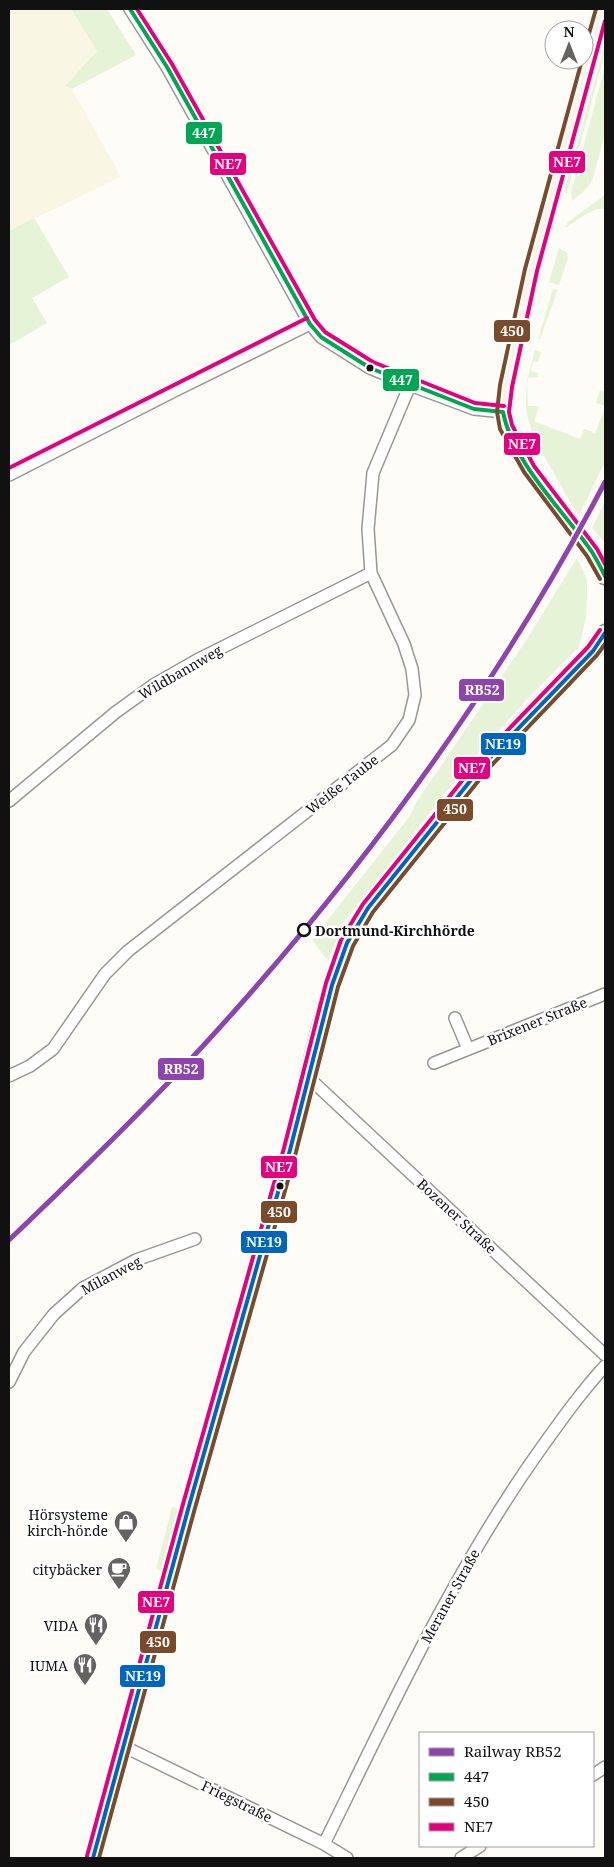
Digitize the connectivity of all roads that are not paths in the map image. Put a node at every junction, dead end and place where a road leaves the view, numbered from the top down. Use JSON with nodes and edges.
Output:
{"nodes":[{"id":1,"x":130,"y":9,"type":"edge"},
{"id":2,"x":602,"y":9,"type":"edge"},
{"id":3,"x":310,"y":324,"type":"junction"},
{"id":4,"x":410,"y":385,"type":"junction"},
{"id":5,"x":503,"y":412,"type":"junction"},
{"id":6,"x":9,"y":475,"type":"edge"},
{"id":7,"x":371,"y":573,"type":"junction"},
{"id":8,"x":605,"y":576,"type":"edge"},
{"id":9,"x":605,"y":633,"type":"edge"},
{"id":10,"x":9,"y":801,"type":"edge"},
{"id":11,"x":605,"y":994,"type":"edge"},
{"id":12,"x":454,"y":1018,"type":"dead end"},
{"id":13,"x":468,"y":1048,"type":"junction"},
{"id":14,"x":434,"y":1063,"type":"dead end"},
{"id":15,"x":9,"y":1076,"type":"edge"},
{"id":16,"x":309,"y":1078,"type":"junction"},
{"id":17,"x":195,"y":1239,"type":"dead end"},
{"id":18,"x":605,"y":1354,"type":"edge"},
{"id":19,"x":605,"y":1366,"type":"edge"},
{"id":20,"x":9,"y":1382,"type":"edge"},
{"id":21,"x":125,"y":1747,"type":"junction"},
{"id":22,"x":605,"y":1767,"type":"edge"},
{"id":23,"x":594,"y":1774,"type":"edge"},
{"id":24,"x":324,"y":1844,"type":"junction"},
{"id":25,"x":478,"y":1847,"type":"edge"},
{"id":26,"x":94,"y":1858,"type":"edge"},
{"id":27,"x":347,"y":1858,"type":"edge"},
{"id":28,"x":460,"y":1858,"type":"edge"}],
"edges":[{"from":1,"to":3,"type":"street"},
{"from":2,"to":5,"type":"main road"},
{"from":3,"to":4,"type":"street"},
{"from":3,"to":6,"type":"street"},
{"from":4,"to":5,"type":"street"},
{"from":4,"to":7,"type":"street","name":"Weiße Taube"},
{"from":5,"to":8,"type":"main road"},
{"from":7,"to":10,"type":"street","name":"Wildbannweg"},
{"from":7,"to":15,"type":"street","name":"Weiße Taube"},
{"from":9,"to":16,"type":"main road"},
{"from":11,"to":13,"type":"street","name":"Brixener Straße"},
{"from":12,"to":13,"type":"street"},
{"from":13,"to":14,"type":"street","name":"Brixener Straße"},
{"from":16,"to":18,"type":"street","name":"Bozener Straße"},
{"from":16,"to":21,"type":"main road"},
{"from":17,"to":20,"type":"street","name":"Milanweg"},
{"from":19,"to":24,"type":"street","name":"Meraner Straße"},
{"from":21,"to":24,"type":"street","name":"Friegstraße"},
{"from":21,"to":26,"type":"main road"},
{"from":22,"to":23,"type":"street"},
{"from":24,"to":27,"type":"street","name":"Friegstraße"},
{"from":25,"to":28,"type":"street"}]}
